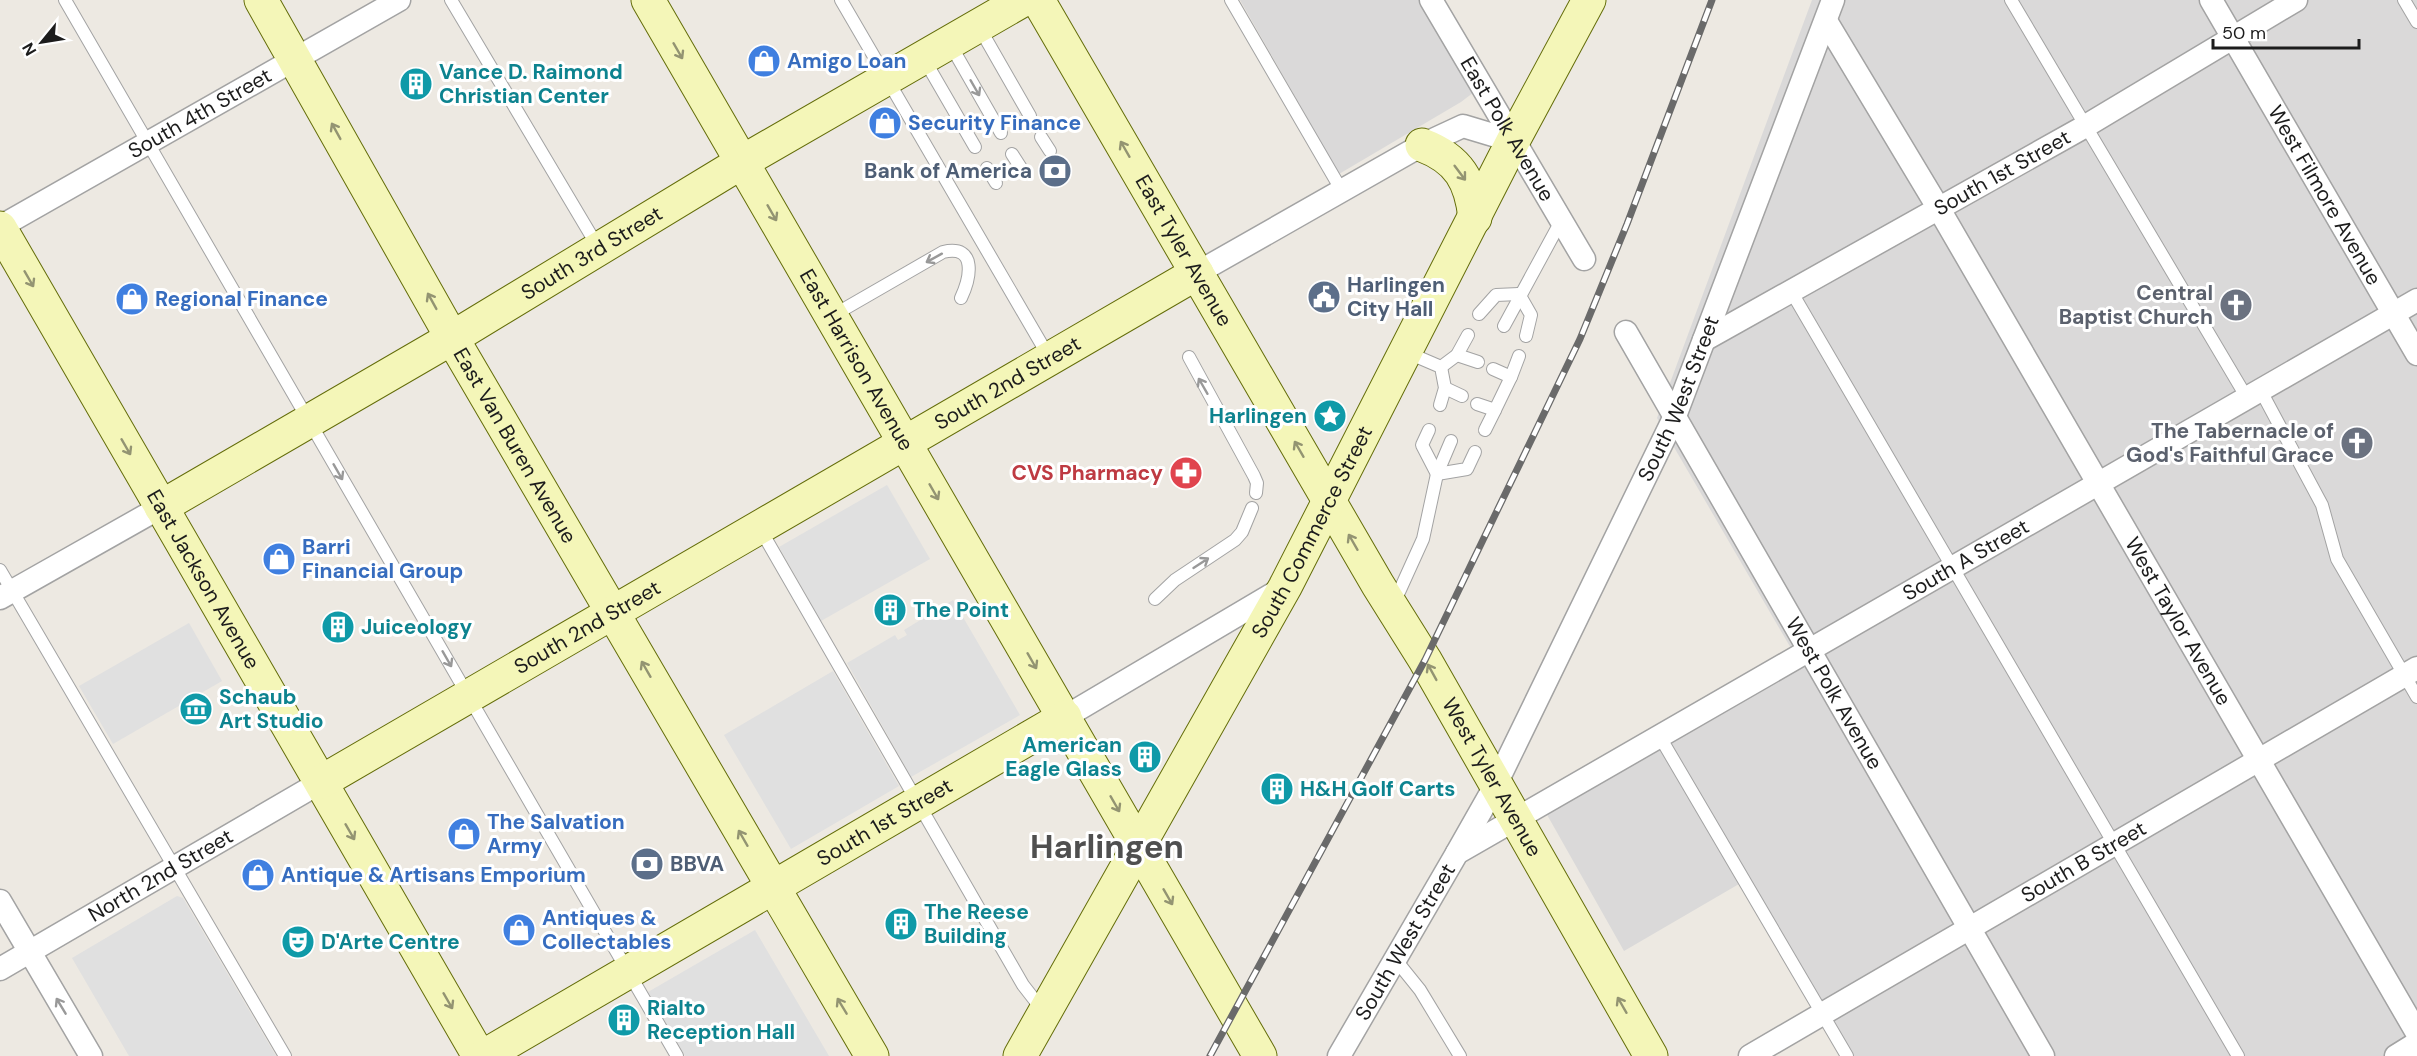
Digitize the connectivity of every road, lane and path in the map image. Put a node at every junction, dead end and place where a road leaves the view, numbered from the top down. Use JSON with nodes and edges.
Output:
{"nodes":[{"id":1,"x":65,"y":0,"type":"edge"},
{"id":2,"x":261,"y":0,"type":"edge"},
{"id":3,"x":399,"y":0,"type":"edge"},
{"id":4,"x":451,"y":0,"type":"edge"},
{"id":5,"x":648,"y":0,"type":"edge"},
{"id":6,"x":841,"y":0,"type":"edge"},
{"id":7,"x":1023,"y":0,"type":"edge"},
{"id":8,"x":1038,"y":0,"type":"edge"},
{"id":9,"x":1231,"y":0,"type":"edge"},
{"id":10,"x":1431,"y":0,"type":"edge"},
{"id":11,"x":1589,"y":0,"type":"edge"},
{"id":12,"x":2011,"y":0,"type":"edge"},
{"id":13,"x":2211,"y":0,"type":"edge"},
{"id":14,"x":2296,"y":0,"type":"edge"},
{"id":15,"x":2404,"y":0,"type":"edge"},
{"id":16,"x":1830,"y":10,"type":"edge"},
{"id":17,"x":2417,"y":22,"type":"edge"},
{"id":18,"x":978,"y":26,"type":"junction"},
{"id":19,"x":2233,"y":38,"type":"junction"},
{"id":20,"x":937,"y":50,"type":"junction"},
{"id":21,"x":296,"y":60,"type":"junction"},
{"id":22,"x":887,"y":79,"type":"junction"},
{"id":23,"x":1030,"y":116,"type":"dead end"},
{"id":24,"x":2084,"y":128,"type":"junction"},
{"id":25,"x":1001,"y":133,"type":"dead end"},
{"id":26,"x":1041,"y":137,"type":"dead end"},
{"id":27,"x":1513,"y":141,"type":"junction"},
{"id":28,"x":148,"y":143,"type":"junction"},
{"id":29,"x":1422,"y":145,"type":"junction"},
{"id":30,"x":975,"y":147,"type":"dead end"},
{"id":31,"x":1050,"y":151,"type":"dead end"},
{"id":32,"x":1012,"y":154,"type":"dead end"},
{"id":33,"x":742,"y":162,"type":"junction"},
{"id":34,"x":987,"y":168,"type":"dead end"},
{"id":35,"x":1021,"y":168,"type":"dead end"},
{"id":36,"x":996,"y":183,"type":"dead end"},
{"id":37,"x":1342,"y":190,"type":"junction"},
{"id":38,"x":1939,"y":209,"type":"junction"},
{"id":39,"x":1474,"y":218,"type":"junction"},
{"id":40,"x":1561,"y":221,"type":"junction"},
{"id":41,"x":0,"y":228,"type":"edge"},
{"id":42,"x":598,"y":247,"type":"junction"},
{"id":43,"x":1584,"y":259,"type":"dead end"},
{"id":44,"x":1197,"y":273,"type":"junction"},
{"id":45,"x":1791,"y":291,"type":"junction"},
{"id":46,"x":1519,"y":294,"type":"junction"},
{"id":47,"x":961,"y":298,"type":"dead end"},
{"id":48,"x":2417,"y":300,"type":"edge"},
{"id":49,"x":1479,"y":314,"type":"dead end"},
{"id":50,"x":2394,"y":314,"type":"junction"},
{"id":51,"x":832,"y":316,"type":"junction"},
{"id":52,"x":1504,"y":326,"type":"dead end"},
{"id":53,"x":1626,"y":332,"type":"dead end"},
{"id":54,"x":1468,"y":335,"type":"dead end"},
{"id":55,"x":1526,"y":336,"type":"dead end"},
{"id":56,"x":452,"y":338,"type":"junction"},
{"id":57,"x":1704,"y":340,"type":"junction"},
{"id":58,"x":1405,"y":351,"type":"junction"},
{"id":59,"x":1457,"y":354,"type":"junction"},
{"id":60,"x":2417,"y":354,"type":"edge"},
{"id":61,"x":1519,"y":356,"type":"dead end"},
{"id":62,"x":1189,"y":357,"type":"dead end"},
{"id":63,"x":1050,"y":358,"type":"junction"},
{"id":64,"x":1478,"y":362,"type":"dead end"},
{"id":65,"x":1441,"y":367,"type":"junction"},
{"id":66,"x":1493,"y":369,"type":"dead end"},
{"id":67,"x":1511,"y":377,"type":"junction"},
{"id":68,"x":1446,"y":388,"type":"junction"},
{"id":69,"x":2254,"y":395,"type":"junction"},
{"id":70,"x":1462,"y":396,"type":"dead end"},
{"id":71,"x":1477,"y":404,"type":"dead end"},
{"id":72,"x":1440,"y":405,"type":"dead end"},
{"id":73,"x":1495,"y":411,"type":"junction"},
{"id":74,"x":1675,"y":416,"type":"junction"},
{"id":75,"x":309,"y":421,"type":"junction"},
{"id":76,"x":1429,"y":430,"type":"dead end"},
{"id":77,"x":1485,"y":430,"type":"dead end"},
{"id":78,"x":905,"y":441,"type":"junction"},
{"id":79,"x":1451,"y":441,"type":"dead end"},
{"id":80,"x":1474,"y":452,"type":"dead end"},
{"id":81,"x":1437,"y":474,"type":"junction"},
{"id":82,"x":2097,"y":485,"type":"junction"},
{"id":83,"x":1256,"y":493,"type":"dead end"},
{"id":84,"x":1329,"y":500,"type":"junction"},
{"id":85,"x":161,"y":507,"type":"junction"},
{"id":86,"x":1252,"y":508,"type":"dead end"},
{"id":87,"x":758,"y":526,"type":"junction"},
{"id":88,"x":1954,"y":568,"type":"junction"},
{"id":89,"x":0,"y":570,"type":"edge"},
{"id":90,"x":1285,"y":586,"type":"junction"},
{"id":91,"x":6,"y":595,"type":"edge"},
{"id":92,"x":1155,"y":598,"type":"dead end"},
{"id":93,"x":1392,"y":607,"type":"junction"},
{"id":94,"x":612,"y":610,"type":"junction"},
{"id":95,"x":1809,"y":651,"type":"junction"},
{"id":96,"x":2410,"y":672,"type":"edge"},
{"id":97,"x":468,"y":694,"type":"junction"},
{"id":98,"x":2417,"y":697,"type":"edge"},
{"id":99,"x":1065,"y":717,"type":"junction"},
{"id":100,"x":1660,"y":737,"type":"junction"},
{"id":101,"x":2259,"y":760,"type":"junction"},
{"id":102,"x":321,"y":782,"type":"junction"},
{"id":103,"x":1495,"y":786,"type":"junction"},
{"id":104,"x":918,"y":803,"type":"junction"},
{"id":105,"x":1515,"y":821,"type":"junction"},
{"id":106,"x":2116,"y":844,"type":"junction"},
{"id":107,"x":1139,"y":846,"type":"junction"},
{"id":108,"x":1457,"y":853,"type":"junction"},
{"id":109,"x":175,"y":867,"type":"junction"},
{"id":110,"x":772,"y":889,"type":"junction"},
{"id":111,"x":0,"y":901,"type":"edge"},
{"id":112,"x":1970,"y":929,"type":"junction"},
{"id":113,"x":30,"y":952,"type":"junction"},
{"id":114,"x":1395,"y":959,"type":"junction"},
{"id":115,"x":0,"y":969,"type":"edge"},
{"id":116,"x":629,"y":972,"type":"junction"},
{"id":117,"x":1044,"y":1012,"type":"junction"},
{"id":118,"x":1822,"y":1014,"type":"junction"},
{"id":119,"x":2417,"y":1033,"type":"edge"},
{"id":120,"x":2417,"y":1043,"type":"edge"},
{"id":121,"x":91,"y":1056,"type":"edge"},
{"id":122,"x":285,"y":1056,"type":"edge"},
{"id":123,"x":479,"y":1056,"type":"edge"},
{"id":124,"x":484,"y":1056,"type":"edge"},
{"id":125,"x":678,"y":1056,"type":"edge"},
{"id":126,"x":872,"y":1056,"type":"edge"},
{"id":127,"x":1020,"y":1056,"type":"edge"},
{"id":128,"x":1260,"y":1056,"type":"edge"},
{"id":129,"x":1339,"y":1056,"type":"edge"},
{"id":130,"x":1460,"y":1056,"type":"edge"},
{"id":131,"x":1651,"y":1056,"type":"edge"},
{"id":132,"x":1750,"y":1056,"type":"edge"},
{"id":133,"x":1847,"y":1056,"type":"edge"},
{"id":134,"x":2043,"y":1056,"type":"edge"},
{"id":135,"x":2238,"y":1056,"type":"edge"},
{"id":136,"x":2396,"y":1056,"type":"edge"}],
"edges":[{"from":1,"to":28,"type":"lane"},
{"from":2,"to":21,"type":"street","name":"East Van Buren Avenue"},
{"from":3,"to":21,"type":"street","name":"South 4th Street"},
{"from":4,"to":42,"type":"lane"},
{"from":5,"to":33,"type":"street","name":"East Harrison Avenue","one_way":true},
{"from":6,"to":22,"type":"lane"},
{"from":7,"to":18,"type":"street","name":"South 3rd Street"},
{"from":44,"to":8,"type":"street","name":"East Tyler Avenue","one_way":true},
{"from":9,"to":37,"type":"lane"},
{"from":10,"to":27,"type":"street","name":"East Polk Avenue"},
{"from":11,"to":27,"type":"street","name":"South Commerce Street"},
{"from":12,"to":24,"type":"lane"},
{"from":13,"to":19,"type":"street","name":"West Filmore Avenue"},
{"from":14,"to":19,"type":"street","name":"South 1st Street"},
{"from":15,"to":17,"type":"lane"},
{"from":16,"to":38,"type":"street","name":"West Taylor Avenue"},
{"from":16,"to":57,"type":"street","name":"South West Street"},
{"from":18,"to":20,"type":"street","name":"South 3rd Street"},
{"from":18,"to":23,"type":"lane"},
{"from":19,"to":24,"type":"street","name":"South 1st Street"},
{"from":19,"to":50,"type":"street","name":"West Filmore Avenue"},
{"from":20,"to":22,"type":"street","name":"South 3rd Street"},
{"from":20,"to":25,"type":"lane","one_way":true},
{"from":20,"to":30,"type":"lane"},
{"from":21,"to":28,"type":"street","name":"South 4th Street"},
{"from":56,"to":21,"type":"street","name":"East Van Buren Avenue","one_way":true},
{"from":22,"to":33,"type":"street","name":"South 3rd Street"},
{"from":22,"to":63,"type":"lane"},
{"from":24,"to":38,"type":"street","name":"South 1st Street"},
{"from":24,"to":69,"type":"lane"},
{"from":26,"to":31,"type":"lane"},
{"from":27,"to":29,"type":"street","name":"South 2nd Street"},
{"from":27,"to":39,"type":"street","name":"South Commerce Street"},
{"from":27,"to":40,"type":"street","name":"East Polk Avenue"},
{"from":28,"to":41,"type":"street","name":"South 4th Street"},
{"from":28,"to":75,"type":"lane"},
{"from":29,"to":37,"type":"street","name":"South 2nd Street"},
{"from":29,"to":39,"type":"street","one_way":true},
{"from":32,"to":35,"type":"lane"},
{"from":33,"to":42,"type":"street","name":"South 3rd Street"},
{"from":33,"to":51,"type":"street","name":"East Harrison Avenue","one_way":true},
{"from":34,"to":36,"type":"lane"},
{"from":37,"to":44,"type":"street","name":"South 2nd Street"},
{"from":38,"to":45,"type":"street","name":"South 1st Street"},
{"from":38,"to":82,"type":"street","name":"West Taylor Avenue"},
{"from":39,"to":58,"type":"street","name":"South Commerce Street"},
{"from":40,"to":43,"type":"street","name":"East Polk Avenue"},
{"from":40,"to":46,"type":"lane"},
{"from":41,"to":85,"type":"street","name":"East Jackson Avenue","one_way":true},
{"from":42,"to":56,"type":"street","name":"South 3rd Street"},
{"from":44,"to":63,"type":"street","name":"South 2nd Street"},
{"from":84,"to":44,"type":"street","name":"East Tyler Avenue","one_way":true},
{"from":45,"to":57,"type":"street","name":"South 1st Street"},
{"from":45,"to":88,"type":"lane"},
{"from":46,"to":49,"type":"lane"},
{"from":46,"to":52,"type":"lane"},
{"from":46,"to":55,"type":"lane"},
{"from":47,"to":51,"type":"lane","one_way":true},
{"from":48,"to":50,"type":"street","name":"South A Street"},
{"from":50,"to":60,"type":"street","name":"West Filmore Avenue"},
{"from":50,"to":69,"type":"street","name":"South A Street"},
{"from":51,"to":78,"type":"street","name":"East Harrison Avenue"},
{"from":53,"to":74,"type":"street","name":"West Polk Avenue"},
{"from":54,"to":59,"type":"lane"},
{"from":56,"to":75,"type":"street","name":"South 3rd Street"},
{"from":56,"to":94,"type":"street","name":"East Van Buren Avenue"},
{"from":57,"to":74,"type":"street","name":"South West Street"},
{"from":58,"to":65,"type":"lane"},
{"from":58,"to":84,"type":"street","name":"South Commerce Street"},
{"from":59,"to":64,"type":"lane"},
{"from":59,"to":65,"type":"lane"},
{"from":61,"to":67,"type":"lane"},
{"from":83,"to":62,"type":"lane","one_way":true},
{"from":63,"to":78,"type":"street","name":"South 2nd Street"},
{"from":65,"to":68,"type":"lane"},
{"from":66,"to":67,"type":"lane"},
{"from":67,"to":73,"type":"lane"},
{"from":68,"to":70,"type":"lane"},
{"from":68,"to":72,"type":"lane"},
{"from":69,"to":82,"type":"street","name":"South A Street"},
{"from":69,"to":96,"type":"lane"},
{"from":71,"to":73,"type":"lane"},
{"from":73,"to":77,"type":"lane"},
{"from":74,"to":95,"type":"street","name":"West Polk Avenue"},
{"from":74,"to":103,"type":"street","name":"South West Street"},
{"from":75,"to":85,"type":"street","name":"South 3rd Street"},
{"from":75,"to":97,"type":"lane","one_way":true},
{"from":76,"to":81,"type":"lane"},
{"from":78,"to":87,"type":"street","name":"South 2nd Street"},
{"from":78,"to":99,"type":"street","name":"East Harrison Avenue","one_way":true},
{"from":79,"to":81,"type":"lane"},
{"from":80,"to":81,"type":"lane"},
{"from":81,"to":93,"type":"lane"},
{"from":82,"to":88,"type":"street","name":"South A Street"},
{"from":82,"to":101,"type":"street","name":"West Taylor Avenue"},
{"from":84,"to":90,"type":"street","name":"South Commerce Street"},
{"from":93,"to":84,"type":"street","name":"West Tyler Avenue","one_way":true},
{"from":85,"to":91,"type":"street"},
{"from":85,"to":102,"type":"street","name":"East Jackson Avenue"},
{"from":92,"to":86,"type":"lane","one_way":true},
{"from":87,"to":94,"type":"street","name":"South 2nd Street"},
{"from":87,"to":104,"type":"lane"},
{"from":88,"to":95,"type":"street","name":"South A Street"},
{"from":88,"to":106,"type":"lane"},
{"from":89,"to":91,"type":"lane"},
{"from":90,"to":99,"type":"street","name":"South 1st Street"},
{"from":90,"to":107,"type":"street","name":"South Commerce Street"},
{"from":91,"to":109,"type":"lane"},
{"from":103,"to":93,"type":"street","name":"West Tyler Avenue","one_way":true},
{"from":94,"to":97,"type":"street","name":"South 2nd Street"},
{"from":110,"to":94,"type":"street","name":"East Van Buren Avenue","one_way":true},
{"from":95,"to":100,"type":"street","name":"South A Street"},
{"from":95,"to":112,"type":"street","name":"West Polk Avenue"},
{"from":96,"to":98,"type":"lane"},
{"from":96,"to":101,"type":"street","name":"South B Street"},
{"from":97,"to":102,"type":"street","name":"South 2nd Street"},
{"from":97,"to":116,"type":"lane"},
{"from":99,"to":104,"type":"street","name":"South 1st Street"},
{"from":99,"to":107,"type":"street","name":"East Harrison Avenue","one_way":true},
{"from":100,"to":105,"type":"street","name":"South A Street"},
{"from":100,"to":118,"type":"lane"},
{"from":101,"to":106,"type":"street","name":"South B Street"},
{"from":101,"to":119,"type":"street","name":"West Taylor Avenue"},
{"from":102,"to":109,"type":"street","name":"North 2nd Street"},
{"from":102,"to":123,"type":"street","name":"East Jackson Avenue","one_way":true},
{"from":103,"to":105,"type":"street","name":"West Tyler Avenue"},
{"from":103,"to":108,"type":"street","name":"South West Street"},
{"from":104,"to":110,"type":"street","name":"South 1st Street"},
{"from":104,"to":117,"type":"lane"},
{"from":105,"to":108,"type":"street","name":"South West Street"},
{"from":131,"to":105,"type":"street","name":"West Tyler Avenue","one_way":true},
{"from":106,"to":112,"type":"street","name":"South B Street"},
{"from":106,"to":135,"type":"lane"},
{"from":107,"to":117,"type":"street","name":"South Commerce Street"},
{"from":107,"to":128,"type":"street","name":"East Harrison Avenue","one_way":true},
{"from":108,"to":114,"type":"street","name":"South West Street"},
{"from":109,"to":113,"type":"street","name":"North 2nd Street"},
{"from":109,"to":122,"type":"lane"},
{"from":110,"to":116,"type":"street","name":"South 1st Street"},
{"from":126,"to":110,"type":"street","name":"East Van Buren Avenue","one_way":true},
{"from":111,"to":113,"type":"street"},
{"from":112,"to":118,"type":"street","name":"South B Street"},
{"from":112,"to":134,"type":"street","name":"West Polk Avenue"},
{"from":113,"to":115,"type":"street","name":"North 2nd Street"},
{"from":121,"to":113,"type":"street","one_way":true},
{"from":114,"to":129,"type":"street","name":"South West Street"},
{"from":114,"to":130,"type":"lane"},
{"from":116,"to":124,"type":"street","name":"South 1st Street"},
{"from":116,"to":125,"type":"lane"},
{"from":117,"to":127,"type":"street","name":"South Commerce Street"},
{"from":118,"to":132,"type":"street","name":"South B Street"},
{"from":118,"to":133,"type":"lane"},
{"from":120,"to":136,"type":"street"}]}
